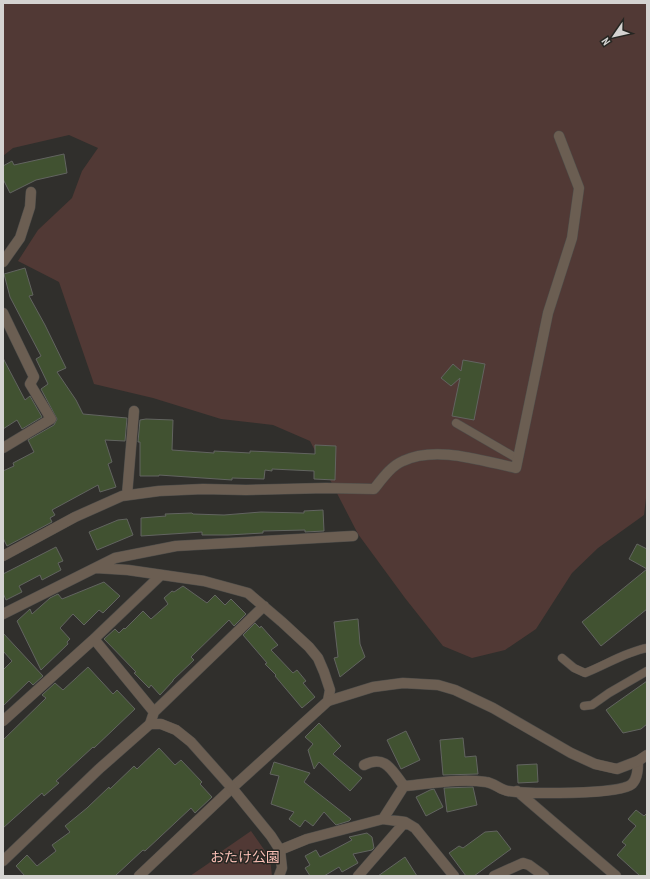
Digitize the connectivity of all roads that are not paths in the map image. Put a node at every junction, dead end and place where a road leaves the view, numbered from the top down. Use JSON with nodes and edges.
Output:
{"nodes":[{"id":1,"x":559,"y":136,"type":"dead end"},
{"id":2,"x":31,"y":192,"type":"dead end"},
{"id":3,"x":3,"y":262,"type":"edge"},
{"id":4,"x":3,"y":313,"type":"edge"},
{"id":5,"x":134,"y":411,"type":"dead end"},
{"id":6,"x":456,"y":423,"type":"dead end"},
{"id":7,"x":3,"y":448,"type":"edge"},
{"id":8,"x":518,"y":459,"type":"junction"},
{"id":9,"x":127,"y":495,"type":"junction"},
{"id":10,"x":353,"y":536,"type":"dead end"},
{"id":11,"x":3,"y":556,"type":"edge"},
{"id":12,"x":96,"y":568,"type":"junction"},
{"id":13,"x":161,"y":575,"type":"junction"},
{"id":14,"x":264,"y":606,"type":"junction"},
{"id":15,"x":3,"y":614,"type":"edge"},
{"id":16,"x":94,"y":639,"type":"junction"},
{"id":17,"x":647,"y":648,"type":"edge"},
{"id":18,"x":562,"y":658,"type":"dead end"},
{"id":19,"x":647,"y":671,"type":"edge"},
{"id":20,"x":328,"y":701,"type":"junction"},
{"id":21,"x":584,"y":706,"type":"dead end"},
{"id":22,"x":154,"y":712,"type":"junction"},
{"id":23,"x":3,"y":721,"type":"edge"},
{"id":24,"x":150,"y":724,"type":"junction"},
{"id":25,"x":647,"y":755,"type":"edge"},
{"id":26,"x":638,"y":761,"type":"junction"},
{"id":27,"x":364,"y":766,"type":"dead end"},
{"id":28,"x":404,"y":786,"type":"junction"},
{"id":29,"x":232,"y":788,"type":"junction"},
{"id":30,"x":517,"y":791,"type":"junction"},
{"id":31,"x":383,"y":819,"type":"junction"},
{"id":32,"x":405,"y":822,"type":"junction"},
{"id":33,"x":280,"y":850,"type":"junction"},
{"id":34,"x":3,"y":861,"type":"edge"},
{"id":35,"x":139,"y":876,"type":"edge"},
{"id":36,"x":279,"y":876,"type":"edge"},
{"id":37,"x":358,"y":876,"type":"edge"},
{"id":38,"x":454,"y":876,"type":"edge"},
{"id":39,"x":494,"y":876,"type":"edge"},
{"id":40,"x":544,"y":876,"type":"edge"},
{"id":41,"x":616,"y":876,"type":"edge"}],
"edges":[{"from":1,"to":8,"type":"street"},
{"from":2,"to":3,"type":"street"},
{"from":4,"to":7,"type":"street"},
{"from":5,"to":9,"type":"street"},
{"from":6,"to":8,"type":"lane"},
{"from":8,"to":9,"type":"street"},
{"from":9,"to":11,"type":"street"},
{"from":10,"to":12,"type":"street"},
{"from":12,"to":13,"type":"street"},
{"from":12,"to":15,"type":"street"},
{"from":13,"to":14,"type":"street"},
{"from":13,"to":16,"type":"street"},
{"from":14,"to":20,"type":"street"},
{"from":14,"to":22,"type":"street"},
{"from":16,"to":22,"type":"street"},
{"from":16,"to":23,"type":"street"},
{"from":17,"to":18,"type":"lane"},
{"from":19,"to":21,"type":"lane"},
{"from":20,"to":26,"type":"street"},
{"from":20,"to":29,"type":"street"},
{"from":22,"to":24,"type":"street"},
{"from":24,"to":29,"type":"street"},
{"from":24,"to":34,"type":"street"},
{"from":25,"to":26,"type":"street"},
{"from":26,"to":30,"type":"street"},
{"from":27,"to":28,"type":"street"},
{"from":28,"to":30,"type":"street"},
{"from":28,"to":31,"type":"street"},
{"from":29,"to":33,"type":"street"},
{"from":29,"to":35,"type":"street"},
{"from":30,"to":41,"type":"street"},
{"from":31,"to":32,"type":"street"},
{"from":31,"to":33,"type":"street"},
{"from":32,"to":37,"type":"street"},
{"from":32,"to":38,"type":"street"},
{"from":33,"to":36,"type":"street"},
{"from":39,"to":40,"type":"street"}]}
